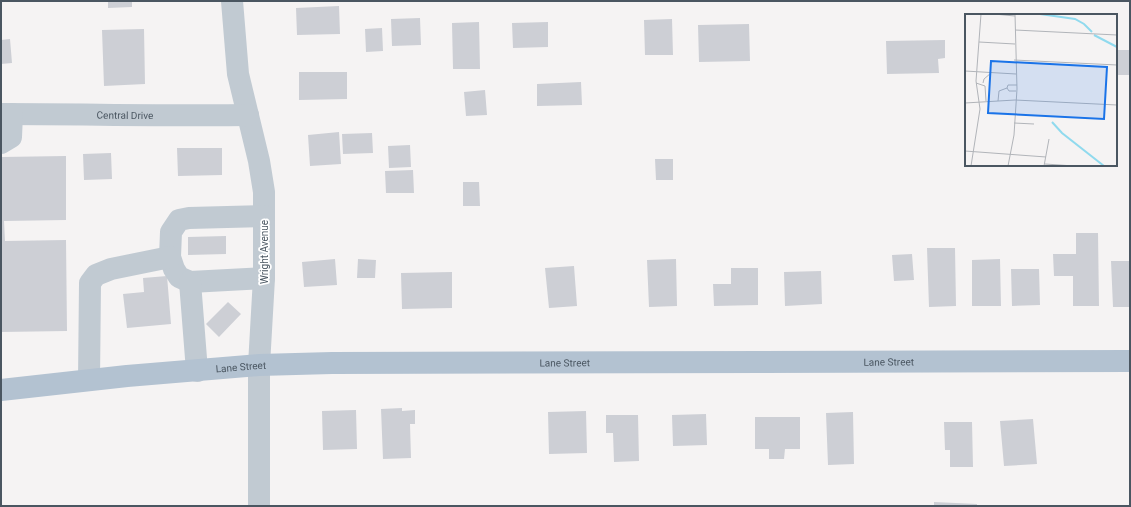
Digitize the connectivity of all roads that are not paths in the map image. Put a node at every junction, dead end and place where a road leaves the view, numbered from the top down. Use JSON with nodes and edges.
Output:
{"nodes":[{"id":1,"x":232,"y":1,"type":"edge"},
{"id":2,"x":7,"y":114,"type":"edge"},
{"id":3,"x":248,"y":115,"type":"junction"},
{"id":4,"x":1,"y":143,"type":"edge"},
{"id":5,"x":264,"y":216,"type":"junction"},
{"id":6,"x":170,"y":257,"type":"junction"},
{"id":7,"x":264,"y":278,"type":"junction"},
{"id":8,"x":190,"y":282,"type":"junction"},
{"id":9,"x":1130,"y":361,"type":"edge"},
{"id":10,"x":259,"y":365,"type":"junction"},
{"id":11,"x":197,"y":370,"type":"junction"},
{"id":12,"x":90,"y":380,"type":"junction"},
{"id":13,"x":1,"y":390,"type":"edge"},
{"id":14,"x":260,"y":506,"type":"edge"}],
"edges":[{"from":1,"to":3,"type":"street","name":"Wright Avenue"},
{"from":2,"to":3,"type":"street","name":"Central Drive"},
{"from":2,"to":4,"type":"street"},
{"from":3,"to":5,"type":"street","name":"Wright Avenue"},
{"from":5,"to":6,"type":"street"},
{"from":5,"to":7,"type":"street","name":"Wright Avenue"},
{"from":6,"to":8,"type":"street"},
{"from":6,"to":12,"type":"street"},
{"from":7,"to":8,"type":"street"},
{"from":7,"to":10,"type":"street","name":"Wright Avenue"},
{"from":8,"to":11,"type":"street"},
{"from":9,"to":10,"type":"main road","name":"Lane Street"},
{"from":10,"to":11,"type":"main road","name":"Lane Street"},
{"from":10,"to":14,"type":"street","name":"Wright Avenue"},
{"from":11,"to":12,"type":"main road","name":"Lane Street"},
{"from":12,"to":13,"type":"main road","name":"Lane Street"}]}
